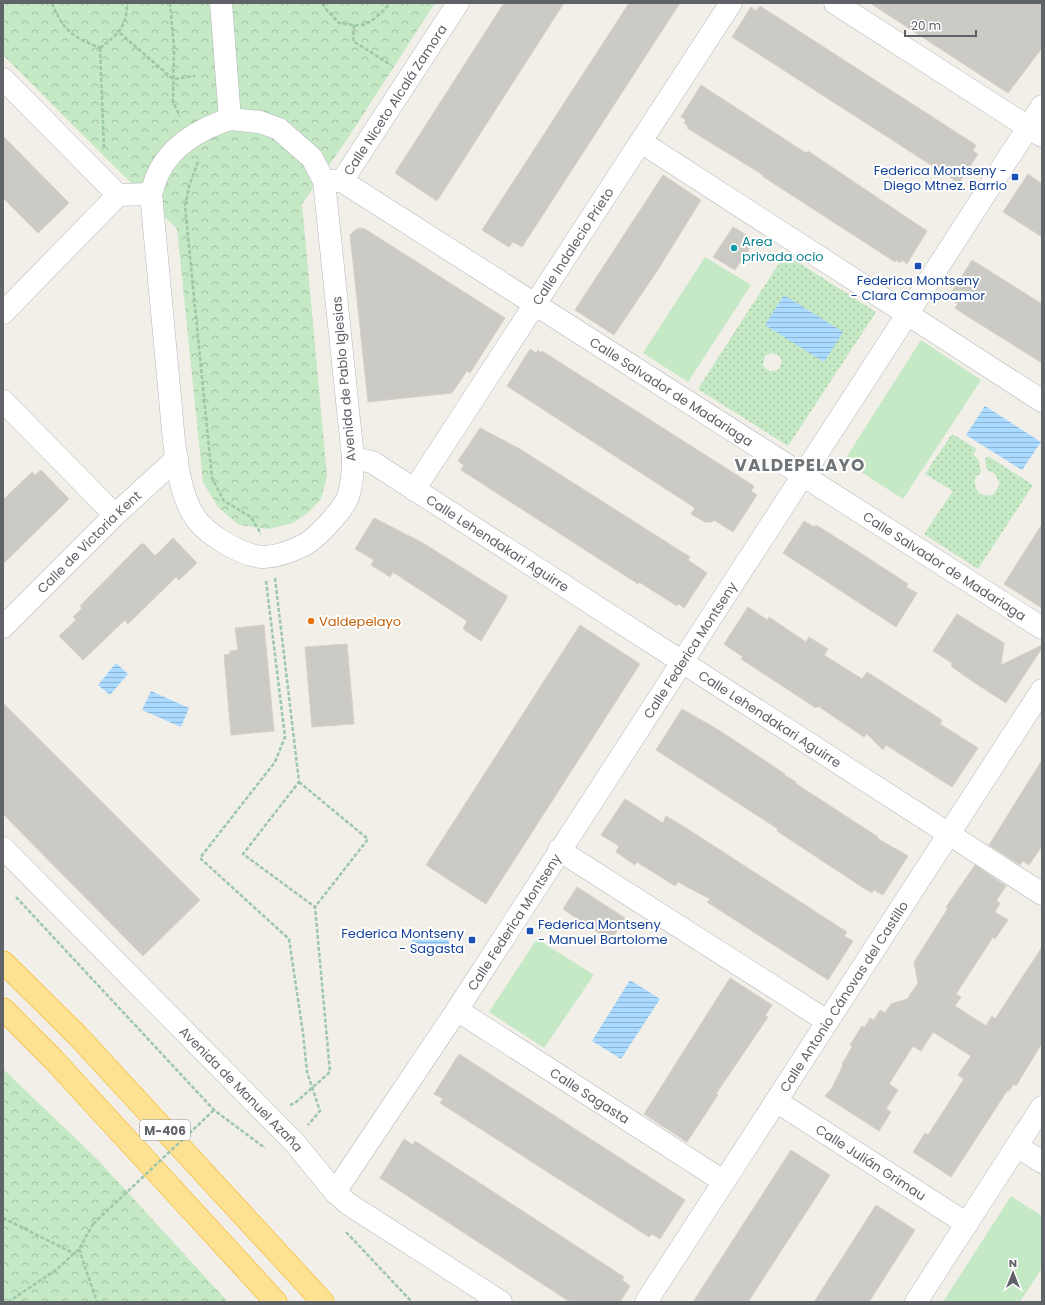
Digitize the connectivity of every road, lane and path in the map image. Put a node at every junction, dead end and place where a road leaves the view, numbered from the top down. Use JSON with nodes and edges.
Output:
{"nodes":[{"id":1,"x":52,"y":3,"type":"edge"},
{"id":2,"x":127,"y":3,"type":"edge"},
{"id":3,"x":170,"y":3,"type":"edge"},
{"id":4,"x":221,"y":3,"type":"edge"},
{"id":5,"x":324,"y":3,"type":"edge"},
{"id":6,"x":390,"y":3,"type":"edge"},
{"id":7,"x":458,"y":3,"type":"edge"},
{"id":8,"x":732,"y":3,"type":"edge"},
{"id":9,"x":834,"y":3,"type":"edge"},
{"id":10,"x":354,"y":25,"type":"junction"},
{"id":11,"x":120,"y":33,"type":"junction"},
{"id":12,"x":100,"y":48,"type":"junction"},
{"id":13,"x":397,"y":69,"type":"dead end"},
{"id":14,"x":195,"y":76,"type":"dead end"},
{"id":15,"x":3,"y":79,"type":"edge"},
{"id":16,"x":173,"y":79,"type":"junction"},
{"id":17,"x":1042,"y":106,"type":"edge"},
{"id":18,"x":230,"y":119,"type":"junction"},
{"id":19,"x":1035,"y":132,"type":"edge"},
{"id":20,"x":193,"y":136,"type":"junction"},
{"id":21,"x":641,"y":142,"type":"junction"},
{"id":22,"x":90,"y":167,"type":"junction"},
{"id":23,"x":333,"y":181,"type":"junction"},
{"id":24,"x":151,"y":194,"type":"junction"},
{"id":25,"x":118,"y":195,"type":"junction"},
{"id":26,"x":536,"y":303,"type":"junction"},
{"id":27,"x":3,"y":313,"type":"edge"},
{"id":28,"x":907,"y":314,"type":"junction"},
{"id":29,"x":3,"y":401,"type":"edge"},
{"id":30,"x":1042,"y":401,"type":"edge"},
{"id":31,"x":177,"y":458,"type":"junction"},
{"id":32,"x":353,"y":458,"type":"junction"},
{"id":33,"x":803,"y":474,"type":"junction"},
{"id":34,"x":414,"y":490,"type":"junction"},
{"id":35,"x":115,"y":515,"type":"junction"},
{"id":36,"x":269,"y":565,"type":"junction"},
{"id":37,"x":3,"y":627,"type":"edge"},
{"id":38,"x":1042,"y":628,"type":"edge"},
{"id":39,"x":682,"y":663,"type":"junction"},
{"id":40,"x":1042,"y":690,"type":"edge"},
{"id":41,"x":298,"y":782,"type":"junction"},
{"id":42,"x":949,"y":834,"type":"junction"},
{"id":43,"x":3,"y":848,"type":"edge"},
{"id":44,"x":559,"y":850,"type":"junction"},
{"id":45,"x":1042,"y":894,"type":"edge"},
{"id":46,"x":14,"y":895,"type":"dead end"},
{"id":47,"x":315,"y":907,"type":"junction"},
{"id":48,"x":3,"y":962,"type":"edge"},
{"id":49,"x":3,"y":1009,"type":"edge"},
{"id":50,"x":457,"y":1010,"type":"junction"},
{"id":51,"x":827,"y":1021,"type":"junction"},
{"id":52,"x":312,"y":1088,"type":"junction"},
{"id":53,"x":776,"y":1101,"type":"junction"},
{"id":54,"x":286,"y":1107,"type":"dead end"},
{"id":55,"x":1042,"y":1107,"type":"edge"},
{"id":56,"x":214,"y":1110,"type":"junction"},
{"id":57,"x":294,"y":1142,"type":"junction"},
{"id":58,"x":1017,"y":1146,"type":"junction"},
{"id":59,"x":268,"y":1150,"type":"dead end"},
{"id":60,"x":1042,"y":1162,"type":"edge"},
{"id":61,"x":723,"y":1180,"type":"junction"},
{"id":62,"x":335,"y":1192,"type":"junction"},
{"id":63,"x":3,"y":1218,"type":"edge"},
{"id":64,"x":967,"y":1224,"type":"junction"},
{"id":65,"x":79,"y":1249,"type":"junction"},
{"id":66,"x":75,"y":1254,"type":"junction"},
{"id":67,"x":8,"y":1302,"type":"edge"},
{"id":68,"x":97,"y":1302,"type":"edge"},
{"id":69,"x":276,"y":1302,"type":"edge"},
{"id":70,"x":323,"y":1302,"type":"edge"},
{"id":71,"x":501,"y":1302,"type":"edge"},
{"id":72,"x":646,"y":1302,"type":"edge"},
{"id":73,"x":916,"y":1302,"type":"edge"}],
"edges":[{"from":1,"to":12,"type":"path"},
{"from":2,"to":11,"type":"path"},
{"from":3,"to":16,"type":"path"},
{"from":4,"to":18,"type":"street"},
{"from":5,"to":10,"type":"path"},
{"from":6,"to":10,"type":"path"},
{"from":7,"to":23,"type":"street","name":"Calle Niceto Alcalá Zamora"},
{"from":8,"to":21,"type":"street","name":"Calle Indalecio Prieto"},
{"from":9,"to":19,"type":"street"},
{"from":10,"to":13,"type":"path"},
{"from":11,"to":12,"type":"path"},
{"from":11,"to":16,"type":"path"},
{"from":12,"to":22,"type":"path"},
{"from":14,"to":16,"type":"path"},
{"from":15,"to":22,"type":"street"},
{"from":16,"to":20,"type":"path"},
{"from":17,"to":19,"type":"street","name":"Calle Federica Montseny"},
{"from":18,"to":20,"type":"street","name":"Avenida de Pablo Iglesias"},
{"from":18,"to":23,"type":"street","name":"Avenida de Pablo Iglesias"},
{"from":19,"to":28,"type":"street","name":"Calle Federica Montseny"},
{"from":20,"to":24,"type":"street","name":"Avenida de Pablo Iglesias"},
{"from":20,"to":36,"type":"path"},
{"from":21,"to":26,"type":"street","name":"Calle Indalecio Prieto"},
{"from":21,"to":28,"type":"street"},
{"from":22,"to":25,"type":"street"},
{"from":23,"to":26,"type":"street","name":"Calle Salvador de Madariaga"},
{"from":23,"to":32,"type":"street","name":"Avenida de Pablo Iglesias"},
{"from":24,"to":25,"type":"street"},
{"from":24,"to":31,"type":"street","name":"Avenida de Pablo Iglesias"},
{"from":25,"to":27,"type":"street"},
{"from":26,"to":33,"type":"street","name":"Calle Salvador de Madariaga"},
{"from":26,"to":34,"type":"street","name":"Calle Indalecio Prieto"},
{"from":28,"to":30,"type":"street"},
{"from":28,"to":33,"type":"street","name":"Calle Federica Montseny"},
{"from":29,"to":35,"type":"street"},
{"from":31,"to":35,"type":"street","name":"Calle de Victoria Kent"},
{"from":31,"to":36,"type":"street","name":"Avenida de Pablo Iglesias"},
{"from":32,"to":34,"type":"street","name":"Calle Lehendakari Aguirre"},
{"from":32,"to":36,"type":"street","name":"Avenida de Pablo Iglesias"},
{"from":33,"to":38,"type":"street","name":"Calle Salvador de Madariaga"},
{"from":33,"to":39,"type":"street","name":"Calle Federica Montseny"},
{"from":34,"to":39,"type":"street","name":"Calle Lehendakari Aguirre"},
{"from":35,"to":37,"type":"street","name":"Calle de Victoria Kent"},
{"from":36,"to":41,"type":"path"},
{"from":36,"to":52,"type":"path"},
{"from":39,"to":42,"type":"street","name":"Calle Lehendakari Aguirre"},
{"from":39,"to":44,"type":"street","name":"Calle Federica Montseny"},
{"from":40,"to":42,"type":"street","name":"Calle Antonio Cánovas del Castillo"},
{"from":41,"to":47,"type":"path"},
{"from":41,"to":47,"type":"path"},
{"from":42,"to":45,"type":"street","name":"Calle Lehendakari Aguirre"},
{"from":42,"to":51,"type":"street","name":"Calle Antonio Cánovas del Castillo"},
{"from":43,"to":57,"type":"street","name":"Avenida de Manuel Azaña"},
{"from":44,"to":50,"type":"street","name":"Calle Federica Montseny"},
{"from":44,"to":51,"type":"street"},
{"from":46,"to":56,"type":"path"},
{"from":47,"to":52,"type":"path"},
{"from":48,"to":70,"type":"highway","number":"M-406"},
{"from":49,"to":69,"type":"highway","number":"M-406"},
{"from":50,"to":61,"type":"street","name":"Calle Sagasta"},
{"from":50,"to":62,"type":"street","name":"Calle Federica Montseny"},
{"from":51,"to":53,"type":"street","name":"Calle Antonio Cánovas del Castillo"},
{"from":52,"to":54,"type":"path"},
{"from":52,"to":57,"type":"path"},
{"from":53,"to":61,"type":"street","name":"Calle Antonio Cánovas del Castillo"},
{"from":53,"to":64,"type":"street","name":"Calle Julián Grimau"},
{"from":55,"to":58,"type":"street"},
{"from":56,"to":59,"type":"path"},
{"from":56,"to":65,"type":"path","bridge":true},
{"from":57,"to":62,"type":"street","name":"Avenida de Manuel Azaña"},
{"from":58,"to":60,"type":"street"},
{"from":58,"to":64,"type":"street"},
{"from":61,"to":72,"type":"street","name":"Calle Antonio Cánovas del Castillo"},
{"from":62,"to":71,"type":"street","name":"Avenida de Manuel Azaña"},
{"from":63,"to":66,"type":"path"},
{"from":64,"to":73,"type":"street"},
{"from":65,"to":66,"type":"path"},
{"from":65,"to":68,"type":"path"},
{"from":66,"to":67,"type":"path"}]}
